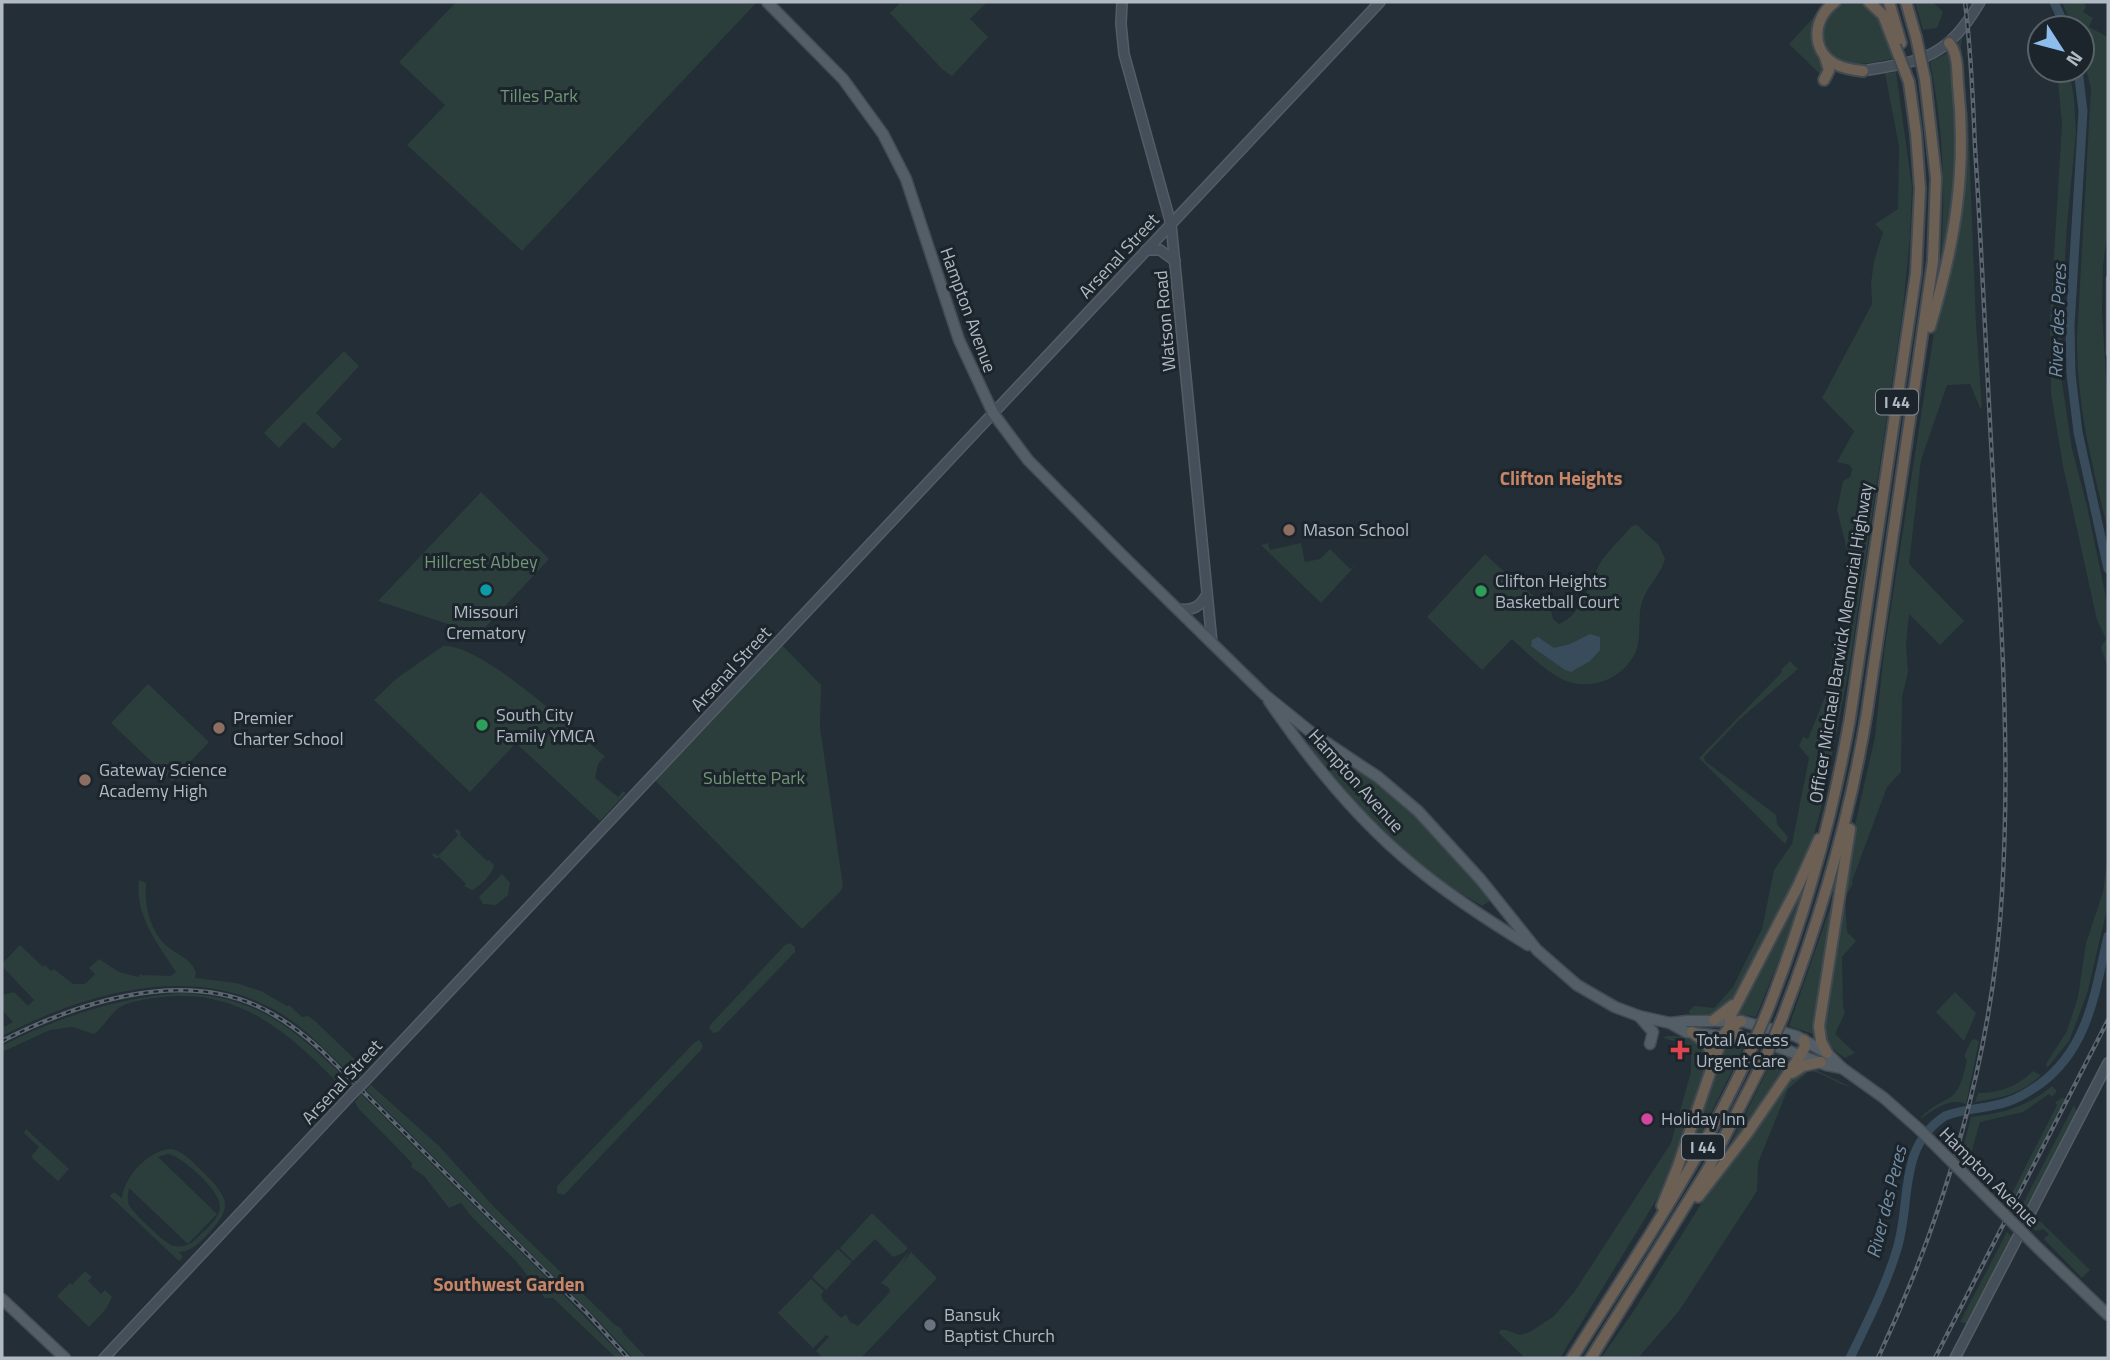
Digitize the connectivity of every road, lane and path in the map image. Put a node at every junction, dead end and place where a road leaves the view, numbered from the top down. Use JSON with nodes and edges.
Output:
{"nodes":[{"id":1,"x":767,"y":2,"type":"edge"},
{"id":2,"x":1122,"y":2,"type":"edge"},
{"id":3,"x":1380,"y":2,"type":"edge"},
{"id":4,"x":1835,"y":2,"type":"edge"},
{"id":5,"x":1869,"y":2,"type":"edge"},
{"id":6,"x":1889,"y":2,"type":"edge"},
{"id":7,"x":1906,"y":2,"type":"edge"},
{"id":8,"x":1977,"y":2,"type":"edge"},
{"id":9,"x":1950,"y":43,"type":"junction"},
{"id":10,"x":1898,"y":46,"type":"junction"},
{"id":11,"x":1825,"y":55,"type":"junction"},
{"id":12,"x":1863,"y":71,"type":"joint"},
{"id":13,"x":1824,"y":80,"type":"dead end"},
{"id":14,"x":1171,"y":224,"type":"junction"},
{"id":15,"x":1146,"y":250,"type":"junction"},
{"id":16,"x":1175,"y":261,"type":"junction"},
{"id":17,"x":1920,"y":357,"type":"junction"},
{"id":18,"x":993,"y":413,"type":"junction"},
{"id":19,"x":1207,"y":594,"type":"junction"},
{"id":20,"x":1178,"y":609,"type":"junction"},
{"id":21,"x":1212,"y":643,"type":"junction"},
{"id":22,"x":1265,"y":695,"type":"junction"},
{"id":23,"x":1837,"y":790,"type":"junction"},
{"id":24,"x":1852,"y":794,"type":"junction"},
{"id":25,"x":1537,"y":950,"type":"junction"},
{"id":26,"x":1741,"y":995,"type":"junction"},
{"id":27,"x":1639,"y":1016,"type":"junction"},
{"id":28,"x":1714,"y":1020,"type":"junction"},
{"id":29,"x":1670,"y":1023,"type":"junction"},
{"id":30,"x":1731,"y":1026,"type":"junction"},
{"id":31,"x":1819,"y":1026,"type":"junction"},
{"id":32,"x":1692,"y":1032,"type":"junction"},
{"id":33,"x":1740,"y":1037,"type":"joint"},
{"id":34,"x":1650,"y":1044,"type":"dead end"},
{"id":35,"x":1803,"y":1047,"type":"junction"},
{"id":36,"x":1824,"y":1058,"type":"junction"},
{"id":37,"x":1714,"y":1062,"type":"junction"},
{"id":38,"x":2108,"y":1063,"type":"edge"},
{"id":39,"x":1780,"y":1085,"type":"junction"},
{"id":40,"x":1676,"y":1223,"type":"junction"},
{"id":41,"x":1648,"y":1238,"type":"junction"},
{"id":42,"x":2,"y":1299,"type":"edge"},
{"id":43,"x":2108,"y":1315,"type":"edge"},
{"id":44,"x":65,"y":1358,"type":"edge"},
{"id":45,"x":104,"y":1358,"type":"edge"},
{"id":46,"x":1572,"y":1358,"type":"edge"},
{"id":47,"x":1591,"y":1358,"type":"edge"},
{"id":48,"x":1955,"y":1358,"type":"edge"}],
"edges":[{"from":1,"to":18,"type":"main road","name":"Hampton Avenue"},
{"from":2,"to":14,"type":"main road","name":"Watson Road"},
{"from":3,"to":14,"type":"main road","name":"Arsenal Street"},
{"from":4,"to":11,"type":"highway"},
{"from":5,"to":10,"type":"highway"},
{"from":6,"to":10,"type":"highway","name":"Officer Michael Barwick Memorial Highway","number":"I 44"},
{"from":7,"to":17,"type":"highway","name":"Officer Michael Barwick Memorial Highway","number":"I 44","bridge":true},
{"from":8,"to":9,"type":"main road"},
{"from":9,"to":12,"type":"main road"},
{"from":9,"to":17,"type":"highway"},
{"from":10,"to":23,"type":"highway","name":"Officer Michael Barwick Memorial Highway","number":"I 44","bridge":true},
{"from":11,"to":12,"type":"highway"},
{"from":11,"to":13,"type":"highway"},
{"from":14,"to":15,"type":"main road","name":"Arsenal Street"},
{"from":14,"to":16,"type":"main road","name":"Watson Road"},
{"from":15,"to":16,"type":"main road"},
{"from":15,"to":18,"type":"main road","name":"Arsenal Street"},
{"from":16,"to":19,"type":"main road","name":"Watson Road"},
{"from":17,"to":24,"type":"highway","name":"Officer Michael Barwick Memorial Highway","number":"I 44"},
{"from":18,"to":20,"type":"main road","name":"Hampton Avenue"},
{"from":18,"to":45,"type":"main road","name":"Arsenal Street","bridge":true},
{"from":19,"to":20,"type":"main road"},
{"from":19,"to":21,"type":"main road","name":"Watson Road"},
{"from":20,"to":21,"type":"main road","name":"Hampton Avenue"},
{"from":21,"to":22,"type":"main road","name":"Hampton Avenue"},
{"from":22,"to":25,"type":"main road","name":"Hampton Avenue"},
{"from":22,"to":25,"type":"main road","name":"Hampton Avenue"},
{"from":23,"to":26,"type":"highway"},
{"from":23,"to":41,"type":"highway","name":"Officer Michael Barwick Memorial Highway","number":"I 44","bridge":true},
{"from":24,"to":31,"type":"highway"},
{"from":24,"to":40,"type":"highway","name":"Officer Michael Barwick Memorial Highway","number":"I 44","bridge":true},
{"from":25,"to":27,"type":"main road","name":"Hampton Avenue"},
{"from":26,"to":28,"type":"highway"},
{"from":26,"to":30,"type":"highway"},
{"from":27,"to":29,"type":"main road","name":"Hampton Avenue"},
{"from":27,"to":34,"type":"main road"},
{"from":28,"to":29,"type":"main road","name":"Hampton Avenue"},
{"from":28,"to":30,"type":"main road","name":"Hampton Avenue"},
{"from":29,"to":32,"type":"main road","name":"Hampton Avenue"},
{"from":30,"to":32,"type":"main road","name":"Hampton Avenue"},
{"from":30,"to":33,"type":"highway"},
{"from":30,"to":35,"type":"main road","name":"Hampton Avenue"},
{"from":30,"to":37,"type":"highway"},
{"from":31,"to":35,"type":"highway"},
{"from":31,"to":36,"type":"highway"},
{"from":32,"to":37,"type":"highway"},
{"from":33,"to":35,"type":"main road","name":"Hampton Avenue"},
{"from":35,"to":36,"type":"main road","name":"Hampton Avenue"},
{"from":35,"to":39,"type":"highway"},
{"from":36,"to":39,"type":"highway"},
{"from":36,"to":43,"type":"main road","name":"Hampton Avenue","bridge":true},
{"from":37,"to":41,"type":"highway"},
{"from":38,"to":48,"type":"main road"},
{"from":39,"to":40,"type":"highway"},
{"from":40,"to":47,"type":"highway","name":"Officer Michael Barwick Memorial Highway","number":"I 44"},
{"from":41,"to":46,"type":"highway","name":"Officer Michael Barwick Memorial Highway","number":"I 44"},
{"from":42,"to":44,"type":"main road"}]}
